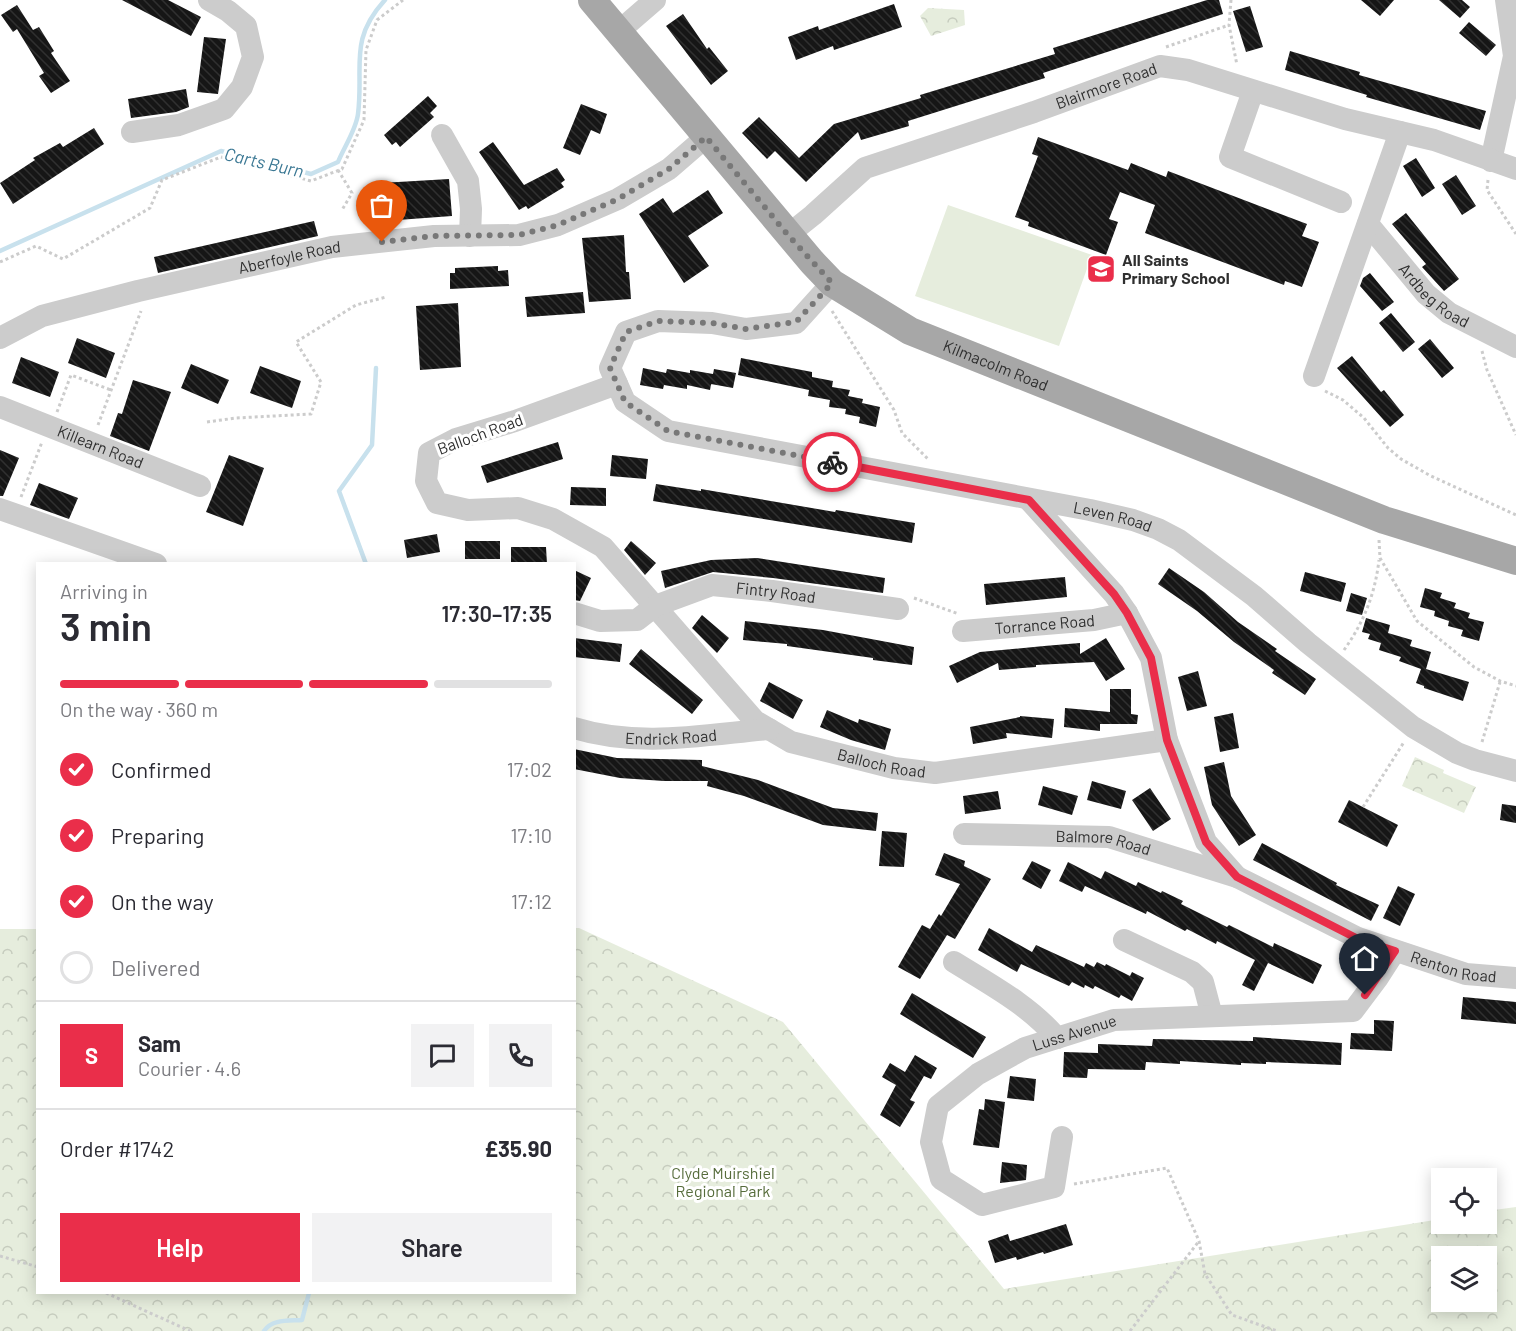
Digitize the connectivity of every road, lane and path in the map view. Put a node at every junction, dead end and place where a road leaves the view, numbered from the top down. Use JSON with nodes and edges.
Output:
{"nodes":[{"id":1,"x":209,"y":0,"type":"edge"},
{"id":2,"x":403,"y":0,"type":"edge"},
{"id":3,"x":592,"y":0,"type":"edge"},
{"id":4,"x":655,"y":0,"type":"edge"},
{"id":5,"x":1231,"y":0,"type":"edge"},
{"id":6,"x":1506,"y":0,"type":"edge"},
{"id":7,"x":1229,"y":25,"type":"junction"},
{"id":8,"x":618,"y":32,"type":"junction"},
{"id":9,"x":1163,"y":66,"type":"junction"},
{"id":10,"x":1230,"y":84,"type":"junction"},
{"id":11,"x":1252,"y":90,"type":"junction"},
{"id":12,"x":132,"y":132,"type":"dead end"},
{"id":13,"x":1400,"y":132,"type":"junction"},
{"id":14,"x":442,"y":135,"type":"dead end"},
{"id":15,"x":706,"y":137,"type":"junction"},
{"id":16,"x":1491,"y":160,"type":"junction"},
{"id":17,"x":1516,"y":169,"type":"edge"},
{"id":18,"x":338,"y":170,"type":"junction"},
{"id":19,"x":1341,"y":202,"type":"dead end"},
{"id":20,"x":342,"y":210,"type":"dead end"},
{"id":21,"x":1368,"y":224,"type":"junction"},
{"id":22,"x":1516,"y":234,"type":"edge"},
{"id":23,"x":788,"y":235,"type":"junction"},
{"id":24,"x":470,"y":236,"type":"junction"},
{"id":25,"x":0,"y":262,"type":"edge"},
{"id":26,"x":832,"y":283,"type":"junction"},
{"id":27,"x":138,"y":291,"type":"junction"},
{"id":28,"x":386,"y":297,"type":"dead end"},
{"id":29,"x":806,"y":311,"type":"junction"},
{"id":30,"x":1475,"y":327,"type":"junction"},
{"id":31,"x":0,"y":338,"type":"edge"},
{"id":32,"x":1516,"y":347,"type":"edge"},
{"id":33,"x":1314,"y":376,"type":"joint"},
{"id":34,"x":617,"y":384,"type":"junction"},
{"id":35,"x":111,"y":390,"type":"junction"},
{"id":36,"x":0,"y":407,"type":"edge"},
{"id":37,"x":207,"y":422,"type":"dead end"},
{"id":38,"x":50,"y":427,"type":"junction"},
{"id":39,"x":1516,"y":435,"type":"edge"},
{"id":40,"x":92,"y":443,"type":"junction"},
{"id":41,"x":943,"y":483,"type":"junction"},
{"id":42,"x":200,"y":486,"type":"dead end"},
{"id":43,"x":1029,"y":500,"type":"junction"},
{"id":44,"x":9,"y":507,"type":"edge"},
{"id":45,"x":1516,"y":515,"type":"edge"},
{"id":46,"x":1383,"y":520,"type":"junction"},
{"id":47,"x":1380,"y":558,"type":"junction"},
{"id":48,"x":1516,"y":561,"type":"edge"},
{"id":49,"x":151,"y":562,"type":"edge"},
{"id":50,"x":655,"y":606,"type":"junction"},
{"id":51,"x":898,"y":609,"type":"joint"},
{"id":52,"x":1127,"y":613,"type":"junction"},
{"id":53,"x":576,"y":614,"type":"edge"},
{"id":54,"x":963,"y":631,"type":"joint"},
{"id":55,"x":1334,"y":664,"type":"junction"},
{"id":56,"x":1500,"y":681,"type":"junction"},
{"id":57,"x":1516,"y":686,"type":"edge"},
{"id":58,"x":1413,"y":727,"type":"junction"},
{"id":59,"x":576,"y":729,"type":"edge"},
{"id":60,"x":769,"y":729,"type":"junction"},
{"id":61,"x":1167,"y":740,"type":"junction"},
{"id":62,"x":1476,"y":761,"type":"junction"},
{"id":63,"x":1516,"y":771,"type":"edge"},
{"id":64,"x":1363,"y":807,"type":"dead end"},
{"id":65,"x":964,"y":834,"type":"dead end"},
{"id":66,"x":1237,"y":877,"type":"junction"},
{"id":67,"x":1124,"y":940,"type":"dead end"},
{"id":68,"x":1395,"y":951,"type":"junction"},
{"id":69,"x":954,"y":962,"type":"dead end"},
{"id":70,"x":1516,"y":978,"type":"edge"},
{"id":71,"x":1212,"y":1016,"type":"junction"},
{"id":72,"x":1058,"y":1038,"type":"junction"},
{"id":73,"x":1062,"y":1137,"type":"dead end"},
{"id":74,"x":1054,"y":1187,"type":"junction"},
{"id":75,"x":1200,"y":1241,"type":"junction"},
{"id":76,"x":0,"y":1256,"type":"edge"},
{"id":77,"x":36,"y":1266,"type":"edge"},
{"id":78,"x":108,"y":1294,"type":"edge"},
{"id":79,"x":190,"y":1331,"type":"edge"},
{"id":80,"x":1130,"y":1331,"type":"edge"},
{"id":81,"x":1277,"y":1331,"type":"edge"}],
"edges":[{"from":1,"to":12,"type":"street"},
{"from":2,"to":18,"type":"path"},
{"from":3,"to":8,"type":"main road","name":"Kilmacolm Road"},
{"from":4,"to":8,"type":"street"},
{"from":5,"to":7,"type":"path"},
{"from":6,"to":16,"type":"street"},
{"from":7,"to":9,"type":"path"},
{"from":7,"to":10,"type":"path"},
{"from":8,"to":15,"type":"main road","name":"Kilmacolm Road"},
{"from":9,"to":10,"type":"street","name":"Blairmore Road"},
{"from":9,"to":23,"type":"street","name":"Blairmore Road"},
{"from":10,"to":11,"type":"street","name":"Blairmore Road"},
{"from":11,"to":13,"type":"street","name":"Blairmore Road"},
{"from":11,"to":19,"type":"street"},
{"from":13,"to":16,"type":"street","name":"Blairmore Road"},
{"from":13,"to":21,"type":"street"},
{"from":14,"to":24,"type":"street"},
{"from":15,"to":23,"type":"main road","name":"Kilmacolm Road"},
{"from":15,"to":24,"type":"street","name":"Aberfoyle Road"},
{"from":16,"to":17,"type":"street","name":"Blairmore Road"},
{"from":16,"to":22,"type":"path"},
{"from":18,"to":20,"type":"path"},
{"from":18,"to":25,"type":"path"},
{"from":21,"to":30,"type":"street","name":"Ardbeg Road"},
{"from":21,"to":33,"type":"street"},
{"from":23,"to":26,"type":"main road","name":"Kilmacolm Road"},
{"from":24,"to":27,"type":"street","name":"Aberfoyle Road"},
{"from":26,"to":29,"type":"street"},
{"from":26,"to":46,"type":"main road","name":"Kilmacolm Road"},
{"from":27,"to":31,"type":"street","name":"Aberfoyle Road"},
{"from":27,"to":35,"type":"path"},
{"from":28,"to":37,"type":"path"},
{"from":29,"to":34,"type":"street"},
{"from":29,"to":41,"type":"path"},
{"from":30,"to":32,"type":"street","name":"Ardbeg Road"},
{"from":30,"to":39,"type":"path"},
{"from":33,"to":45,"type":"path"},
{"from":34,"to":41,"type":"street","name":"Leven Road"},
{"from":34,"to":50,"type":"street","name":"Balloch Road"},
{"from":35,"to":38,"type":"path"},
{"from":35,"to":40,"type":"path"},
{"from":36,"to":38,"type":"street","name":"Killearn Road"},
{"from":38,"to":40,"type":"street","name":"Killearn Road"},
{"from":38,"to":44,"type":"path"},
{"from":40,"to":42,"type":"street","name":"Killearn Road"},
{"from":41,"to":43,"type":"street","name":"Leven Road"},
{"from":43,"to":52,"type":"street","name":"Renton Road"},
{"from":43,"to":55,"type":"street","name":"Leven Road"},
{"from":44,"to":49,"type":"street"},
{"from":46,"to":47,"type":"path"},
{"from":46,"to":48,"type":"main road","name":"Kilmacolm Road"},
{"from":47,"to":55,"type":"path"},
{"from":47,"to":56,"type":"path"},
{"from":50,"to":51,"type":"street","name":"Fintry Road"},
{"from":50,"to":53,"type":"street"},
{"from":50,"to":60,"type":"street","name":"Balloch Road"},
{"from":51,"to":54,"type":"path"},
{"from":52,"to":54,"type":"street","name":"Torrance Road"},
{"from":52,"to":61,"type":"street","name":"Renton Road"},
{"from":55,"to":58,"type":"street","name":"Leven Road"},
{"from":56,"to":57,"type":"path"},
{"from":56,"to":62,"type":"path"},
{"from":58,"to":62,"type":"street","name":"Leven Road"},
{"from":58,"to":64,"type":"path"},
{"from":59,"to":60,"type":"street","name":"Endrick Road"},
{"from":60,"to":61,"type":"street","name":"Balloch Road"},
{"from":61,"to":66,"type":"street","name":"Renton Road"},
{"from":62,"to":63,"type":"street","name":"Leven Road"},
{"from":65,"to":66,"type":"street","name":"Balmore Road"},
{"from":66,"to":68,"type":"street","name":"Renton Road"},
{"from":67,"to":71,"type":"street"},
{"from":68,"to":70,"type":"street","name":"Renton Road"},
{"from":68,"to":71,"type":"street","name":"Luss Avenue"},
{"from":69,"to":72,"type":"street"},
{"from":71,"to":72,"type":"street","name":"Luss Avenue"},
{"from":72,"to":74,"type":"street","name":"Luss Avenue"},
{"from":73,"to":74,"type":"street"},
{"from":74,"to":75,"type":"path"},
{"from":75,"to":80,"type":"path"},
{"from":75,"to":81,"type":"path"},
{"from":76,"to":77,"type":"path"},
{"from":78,"to":79,"type":"path"}]}
